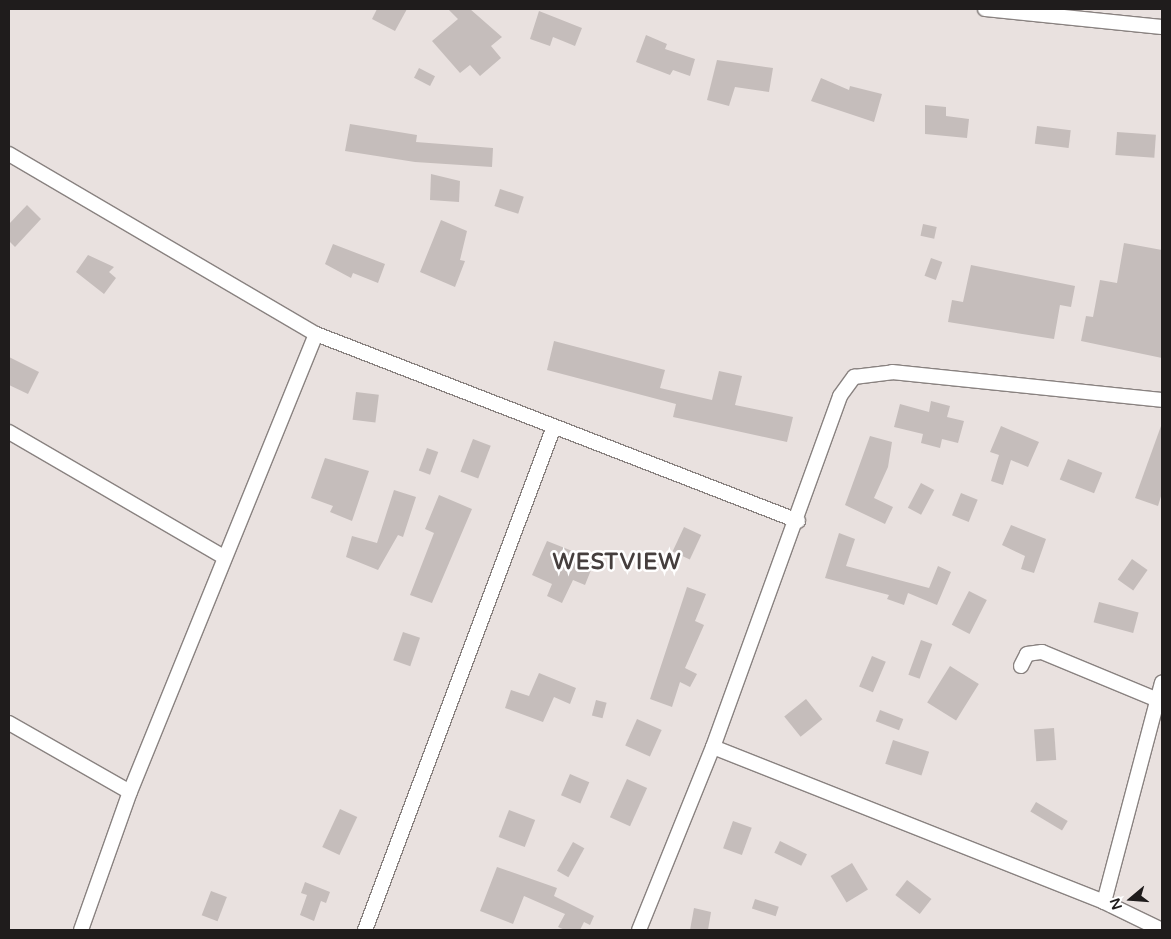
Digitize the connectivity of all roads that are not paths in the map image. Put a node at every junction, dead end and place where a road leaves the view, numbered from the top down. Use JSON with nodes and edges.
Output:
{"nodes":[{"id":1,"x":985,"y":9,"type":"edge"},
{"id":2,"x":1162,"y":27,"type":"edge"},
{"id":3,"x":9,"y":154,"type":"edge"},
{"id":4,"x":316,"y":334,"type":"junction"},
{"id":5,"x":1162,"y":400,"type":"edge"},
{"id":6,"x":553,"y":429,"type":"junction"},
{"id":7,"x":9,"y":432,"type":"edge"},
{"id":8,"x":798,"y":521,"type":"junction"},
{"id":9,"x":224,"y":557,"type":"junction"},
{"id":10,"x":1021,"y":666,"type":"dead end"},
{"id":11,"x":1162,"y":683,"type":"edge"},
{"id":12,"x":1158,"y":700,"type":"junction"},
{"id":13,"x":9,"y":724,"type":"edge"},
{"id":14,"x":713,"y":747,"type":"junction"},
{"id":15,"x":130,"y":792,"type":"junction"},
{"id":16,"x":1104,"y":902,"type":"junction"},
{"id":17,"x":81,"y":930,"type":"edge"},
{"id":18,"x":365,"y":930,"type":"edge"},
{"id":19,"x":640,"y":930,"type":"edge"},
{"id":20,"x":1162,"y":930,"type":"edge"}],
"edges":[{"from":1,"to":2,"type":"street"},
{"from":3,"to":4,"type":"street"},
{"from":4,"to":6,"type":"street"},
{"from":4,"to":9,"type":"street"},
{"from":5,"to":8,"type":"street"},
{"from":6,"to":8,"type":"street"},
{"from":6,"to":18,"type":"street"},
{"from":7,"to":9,"type":"street"},
{"from":8,"to":14,"type":"street"},
{"from":9,"to":15,"type":"street"},
{"from":10,"to":12,"type":"street"},
{"from":11,"to":12,"type":"street"},
{"from":12,"to":16,"type":"street"},
{"from":13,"to":15,"type":"street"},
{"from":14,"to":16,"type":"street"},
{"from":14,"to":19,"type":"street"},
{"from":15,"to":17,"type":"street"},
{"from":16,"to":20,"type":"street"}]}
